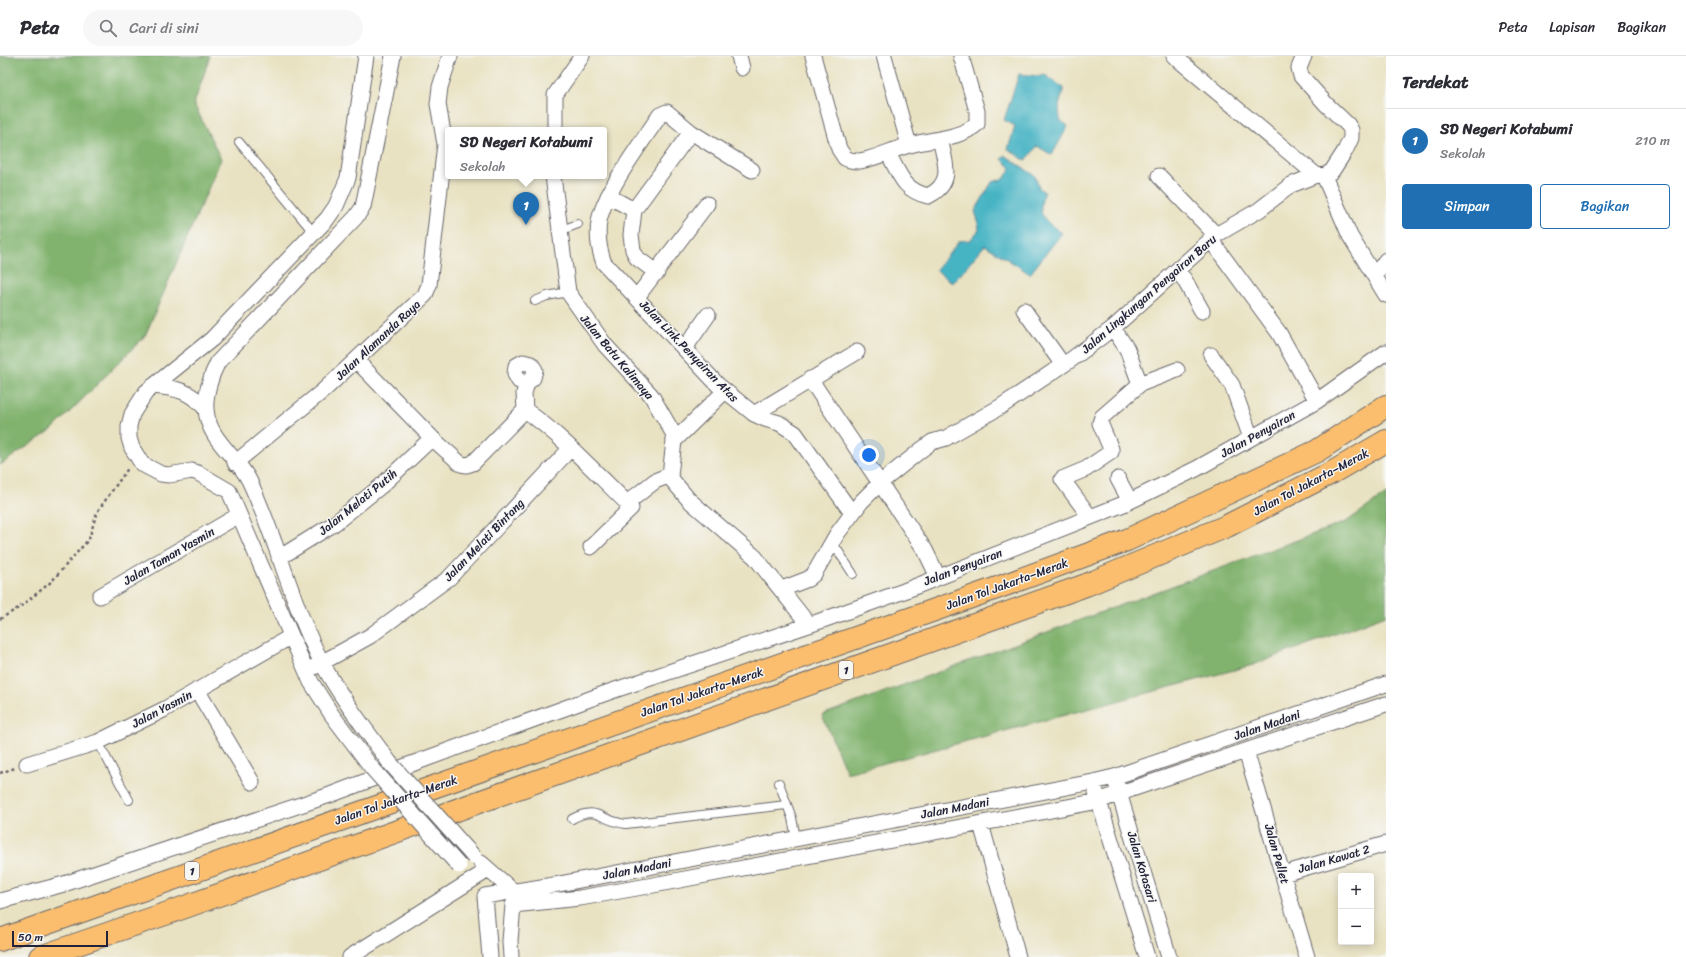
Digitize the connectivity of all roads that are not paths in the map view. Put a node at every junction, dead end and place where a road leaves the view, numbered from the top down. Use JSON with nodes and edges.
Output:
{"nodes":[{"id":1,"x":366,"y":56,"type":"edge"},
{"id":2,"x":393,"y":56,"type":"edge"},
{"id":3,"x":450,"y":56,"type":"edge"},
{"id":4,"x":582,"y":56,"type":"edge"},
{"id":5,"x":813,"y":56,"type":"edge"},
{"id":6,"x":884,"y":56,"type":"edge"},
{"id":7,"x":961,"y":56,"type":"edge"},
{"id":8,"x":1174,"y":56,"type":"edge"},
{"id":9,"x":1304,"y":56,"type":"edge"},
{"id":10,"x":555,"y":127,"type":"edge"},
{"id":11,"x":691,"y":132,"type":"junction"},
{"id":12,"x":940,"y":139,"type":"junction"},
{"id":13,"x":238,"y":142,"type":"dead end"},
{"id":14,"x":909,"y":145,"type":"junction"},
{"id":15,"x":888,"y":153,"type":"junction"},
{"id":16,"x":752,"y":170,"type":"dead end"},
{"id":17,"x":1320,"y":175,"type":"junction"},
{"id":18,"x":1159,"y":176,"type":"dead end"},
{"id":19,"x":552,"y":179,"type":"edge"},
{"id":20,"x":608,"y":196,"type":"junction"},
{"id":21,"x":707,"y":204,"type":"dead end"},
{"id":22,"x":634,"y":210,"type":"junction"},
{"id":23,"x":578,"y":224,"type":"dead end"},
{"id":24,"x":559,"y":231,"type":"junction"},
{"id":25,"x":314,"y":233,"type":"junction"},
{"id":26,"x":1213,"y":237,"type":"junction"},
{"id":27,"x":1386,"y":260,"type":"edge"},
{"id":28,"x":1177,"y":270,"type":"junction"},
{"id":29,"x":657,"y":273,"type":"junction"},
{"id":30,"x":1375,"y":276,"type":"junction"},
{"id":31,"x":568,"y":292,"type":"junction"},
{"id":32,"x":1386,"y":295,"type":"edge"},
{"id":33,"x":637,"y":297,"type":"junction"},
{"id":34,"x":535,"y":301,"type":"dead end"},
{"id":35,"x":1024,"y":310,"type":"dead end"},
{"id":36,"x":1202,"y":311,"type":"dead end"},
{"id":37,"x":708,"y":315,"type":"dead end"},
{"id":38,"x":1113,"y":328,"type":"junction"},
{"id":39,"x":684,"y":348,"type":"junction"},
{"id":40,"x":857,"y":352,"type":"dead end"},
{"id":41,"x":1386,"y":352,"type":"edge"},
{"id":42,"x":1210,"y":355,"type":"dead end"},
{"id":43,"x":356,"y":360,"type":"junction"},
{"id":44,"x":1063,"y":365,"type":"junction"},
{"id":45,"x":1177,"y":370,"type":"dead end"},
{"id":46,"x":810,"y":379,"type":"junction"},
{"id":47,"x":527,"y":383,"type":"dead end"},
{"id":48,"x":1140,"y":384,"type":"junction"},
{"id":49,"x":153,"y":386,"type":"junction"},
{"id":50,"x":725,"y":391,"type":"junction"},
{"id":51,"x":1317,"y":401,"type":"junction"},
{"id":52,"x":1386,"y":406,"type":"edge"},
{"id":53,"x":206,"y":409,"type":"junction"},
{"id":54,"x":525,"y":410,"type":"junction"},
{"id":55,"x":754,"y":414,"type":"junction"},
{"id":56,"x":432,"y":438,"type":"junction"},
{"id":57,"x":1251,"y":438,"type":"junction"},
{"id":58,"x":674,"y":441,"type":"junction"},
{"id":59,"x":1386,"y":441,"type":"edge"},
{"id":60,"x":571,"y":448,"type":"junction"},
{"id":61,"x":236,"y":463,"type":"junction"},
{"id":62,"x":670,"y":476,"type":"junction"},
{"id":63,"x":1118,"y":479,"type":"dead end"},
{"id":64,"x":880,"y":483,"type":"junction"},
{"id":65,"x":1130,"y":501,"type":"junction"},
{"id":66,"x":627,"y":503,"type":"junction"},
{"id":67,"x":852,"y":514,"type":"junction"},
{"id":68,"x":239,"y":515,"type":"junction"},
{"id":69,"x":1090,"y":517,"type":"junction"},
{"id":70,"x":833,"y":544,"type":"junction"},
{"id":71,"x":591,"y":547,"type":"dead end"},
{"id":72,"x":278,"y":558,"type":"junction"},
{"id":73,"x":853,"y":574,"type":"dead end"},
{"id":74,"x":938,"y":577,"type":"junction"},
{"id":75,"x":782,"y":589,"type":"junction"},
{"id":76,"x":100,"y":596,"type":"dead end"},
{"id":77,"x":809,"y":625,"type":"junction"},
{"id":78,"x":290,"y":637,"type":"junction"},
{"id":79,"x":322,"y":662,"type":"junction"},
{"id":80,"x":306,"y":671,"type":"junction"},
{"id":81,"x":1386,"y":684,"type":"edge"},
{"id":82,"x":197,"y":690,"type":"junction"},
{"id":83,"x":1386,"y":704,"type":"edge"},
{"id":84,"x":98,"y":742,"type":"junction"},
{"id":85,"x":1246,"y":751,"type":"junction"},
{"id":86,"x":27,"y":764,"type":"dead end"},
{"id":87,"x":1114,"y":777,"type":"junction"},
{"id":88,"x":252,"y":782,"type":"dead end"},
{"id":89,"x":1093,"y":782,"type":"junction"},
{"id":90,"x":779,"y":783,"type":"dead end"},
{"id":91,"x":1120,"y":793,"type":"junction"},
{"id":92,"x":129,"y":800,"type":"dead end"},
{"id":93,"x":1099,"y":801,"type":"junction"},
{"id":94,"x":786,"y":805,"type":"junction"},
{"id":95,"x":572,"y":819,"type":"dead end"},
{"id":96,"x":981,"y":824,"type":"junction"},
{"id":97,"x":796,"y":838,"type":"junction"},
{"id":98,"x":1386,"y":844,"type":"edge"},
{"id":99,"x":488,"y":870,"type":"junction"},
{"id":100,"x":1282,"y":874,"type":"junction"},
{"id":101,"x":471,"y":880,"type":"junction"},
{"id":102,"x":513,"y":898,"type":"junction"},
{"id":103,"x":0,"y":901,"type":"edge"},
{"id":104,"x":486,"y":901,"type":"junction"},
{"id":105,"x":92,"y":906,"type":"junction"},
{"id":106,"x":171,"y":912,"type":"junction"},
{"id":107,"x":0,"y":928,"type":"edge"},
{"id":108,"x":0,"y":940,"type":"edge"},
{"id":109,"x":40,"y":957,"type":"edge"},
{"id":110,"x":72,"y":957,"type":"edge"},
{"id":111,"x":350,"y":957,"type":"edge"},
{"id":112,"x":490,"y":957,"type":"edge"},
{"id":113,"x":511,"y":957,"type":"edge"},
{"id":114,"x":1018,"y":957,"type":"edge"},
{"id":115,"x":1147,"y":957,"type":"edge"},
{"id":116,"x":1169,"y":957,"type":"edge"},
{"id":117,"x":1305,"y":957,"type":"edge"}],
"edges":[{"from":1,"to":25,"type":"street"},
{"from":2,"to":53,"type":"street"},
{"from":3,"to":43,"type":"street","name":"Jalan Alamanda Raya"},
{"from":4,"to":10,"type":"street"},
{"from":5,"to":15,"type":"street"},
{"from":6,"to":14,"type":"street"},
{"from":7,"to":12,"type":"street"},
{"from":8,"to":17,"type":"street"},
{"from":9,"to":17,"type":"street"},
{"from":11,"to":16,"type":"street"},
{"from":11,"to":20,"type":"street","name":"Jalan Link.Penyairan Atas"},
{"from":11,"to":22,"type":"street"},
{"from":12,"to":14,"type":"street"},
{"from":12,"to":15,"type":"street"},
{"from":13,"to":25,"type":"lane"},
{"from":14,"to":15,"type":"street"},
{"from":17,"to":26,"type":"street","name":"Jalan Lingkungan Pengairan Baru"},
{"from":17,"to":30,"type":"street"},
{"from":18,"to":26,"type":"street"},
{"from":19,"to":24,"type":"street","name":"Jalan Batu Kalimaya"},
{"from":20,"to":22,"type":"street"},
{"from":20,"to":33,"type":"street","name":"Jalan Link.Penyairan Atas"},
{"from":21,"to":29,"type":"street"},
{"from":22,"to":29,"type":"street"},
{"from":23,"to":24,"type":"lane"},
{"from":24,"to":31,"type":"street","name":"Jalan Batu Kalimaya"},
{"from":25,"to":49,"type":"street"},
{"from":26,"to":28,"type":"street","name":"Jalan Lingkungan Pengairan Baru"},
{"from":26,"to":51,"type":"street"},
{"from":27,"to":30,"type":"street"},
{"from":28,"to":36,"type":"street"},
{"from":28,"to":38,"type":"street","name":"Jalan Lingkungan Pengairan Baru"},
{"from":29,"to":33,"type":"street"},
{"from":30,"to":32,"type":"street"},
{"from":31,"to":34,"type":"lane"},
{"from":31,"to":58,"type":"street","name":"Jalan Batu Kalimaya"},
{"from":33,"to":39,"type":"street","name":"Jalan Link.Penyairan Atas"},
{"from":35,"to":44,"type":"street"},
{"from":37,"to":39,"type":"street"},
{"from":38,"to":44,"type":"street","name":"Jalan Lingkungan Pengairan Baru"},
{"from":38,"to":48,"type":"street"},
{"from":39,"to":50,"type":"street","name":"Jalan Link.Penyairan Atas"},
{"from":40,"to":46,"type":"street"},
{"from":41,"to":51,"type":"street","name":"Jalan Penyairan"},
{"from":42,"to":57,"type":"street"},
{"from":43,"to":56,"type":"street"},
{"from":43,"to":61,"type":"street","name":"Jalan Alamanda Raya"},
{"from":44,"to":64,"type":"street","name":"Jalan Lingkungan Pengairan Baru"},
{"from":45,"to":48,"type":"street"},
{"from":46,"to":55,"type":"street"},
{"from":46,"to":64,"type":"street"},
{"from":47,"to":54,"type":"street"},
{"from":48,"to":69,"type":"street"},
{"from":49,"to":53,"type":"street"},
{"from":49,"to":68,"type":"street"},
{"from":50,"to":55,"type":"street","name":"Jalan Link.Penyairan Atas"},
{"from":50,"to":58,"type":"street"},
{"from":51,"to":57,"type":"street","name":"Jalan Penyairan"},
{"from":52,"to":105,"type":"highway","name":"Jalan Tol Jakarta–Merak","number":"1"},
{"from":53,"to":61,"type":"street"},
{"from":54,"to":56,"type":"street"},
{"from":54,"to":60,"type":"street"},
{"from":55,"to":67,"type":"street","name":"Jalan Link.Penyairan Atas"},
{"from":56,"to":72,"type":"street","name":"Jalan Melati Putih"},
{"from":57,"to":65,"type":"street","name":"Jalan Penyairan"},
{"from":58,"to":62,"type":"street"},
{"from":59,"to":106,"type":"highway","name":"Jalan Tol Jakarta–Merak","number":"1"},
{"from":60,"to":66,"type":"street"},
{"from":60,"to":79,"type":"street","name":"Jalan Melati Bintang"},
{"from":61,"to":72,"type":"street"},
{"from":62,"to":66,"type":"street"},
{"from":62,"to":75,"type":"street"},
{"from":63,"to":65,"type":"street"},
{"from":64,"to":67,"type":"street","name":"Jalan Lingkungan Pengairan Baru"},
{"from":64,"to":74,"type":"street"},
{"from":65,"to":69,"type":"street","name":"Jalan Penyairan"},
{"from":66,"to":71,"type":"street"},
{"from":67,"to":70,"type":"street","name":"Jalan Lingkungan Pengairan Baru"},
{"from":68,"to":76,"type":"street","name":"Jalan Taman Yasmin"},
{"from":68,"to":78,"type":"street"},
{"from":69,"to":74,"type":"street","name":"Jalan Penyairan"},
{"from":70,"to":73,"type":"lane"},
{"from":70,"to":75,"type":"street","name":"Jalan Lingkungan Pengairan Baru"},
{"from":72,"to":79,"type":"street"},
{"from":74,"to":77,"type":"street","name":"Jalan Penyairan"},
{"from":75,"to":77,"type":"street"},
{"from":77,"to":103,"type":"street","name":"Jalan Penyairan"},
{"from":78,"to":80,"type":"street"},
{"from":78,"to":82,"type":"street","name":"Jalan Yasmin"},
{"from":79,"to":80,"type":"street","name":"Jalan Melati Bintang"},
{"from":79,"to":99,"type":"street","bridge":true},
{"from":80,"to":101,"type":"street","bridge":true},
{"from":81,"to":87,"type":"street","name":"Jalan Madani"},
{"from":82,"to":84,"type":"street","name":"Jalan Yasmin"},
{"from":82,"to":88,"type":"street"},
{"from":83,"to":85,"type":"street","name":"Jalan Madani"},
{"from":84,"to":86,"type":"street","name":"Jalan Yasmin"},
{"from":84,"to":92,"type":"lane"},
{"from":85,"to":91,"type":"street","name":"Jalan Madani"},
{"from":85,"to":100,"type":"street","name":"Jalan Pellet"},
{"from":87,"to":89,"type":"street","name":"Jalan Madani"},
{"from":87,"to":91,"type":"street","name":"Jalan Kotasari"},
{"from":89,"to":93,"type":"street","name":"Jalan Kotasari"},
{"from":89,"to":97,"type":"street","name":"Jalan Madani"},
{"from":90,"to":94,"type":"lane"},
{"from":91,"to":93,"type":"street","name":"Jalan Madani"},
{"from":91,"to":116,"type":"street","name":"Jalan Kotasari"},
{"from":93,"to":96,"type":"street","name":"Jalan Madani"},
{"from":93,"to":115,"type":"street","name":"Jalan Kotasari"},
{"from":94,"to":95,"type":"lane"},
{"from":94,"to":97,"type":"lane"},
{"from":96,"to":102,"type":"street","name":"Jalan Madani"},
{"from":96,"to":114,"type":"street"},
{"from":97,"to":102,"type":"street","name":"Jalan Madani"},
{"from":98,"to":100,"type":"street","name":"Jalan Kawat 2"},
{"from":99,"to":101,"type":"street"},
{"from":99,"to":102,"type":"street"},
{"from":100,"to":117,"type":"street","name":"Jalan Pellet"},
{"from":101,"to":104,"type":"street"},
{"from":101,"to":111,"type":"street"},
{"from":102,"to":104,"type":"street"},
{"from":102,"to":113,"type":"street"},
{"from":104,"to":112,"type":"street"},
{"from":105,"to":107,"type":"highway"},
{"from":105,"to":108,"type":"highway","name":"Jalan Tol Jakarta–Merak","number":"1"},
{"from":106,"to":109,"type":"highway","name":"Jalan Tol Jakarta–Merak","number":"1"},
{"from":106,"to":110,"type":"highway"}]}
